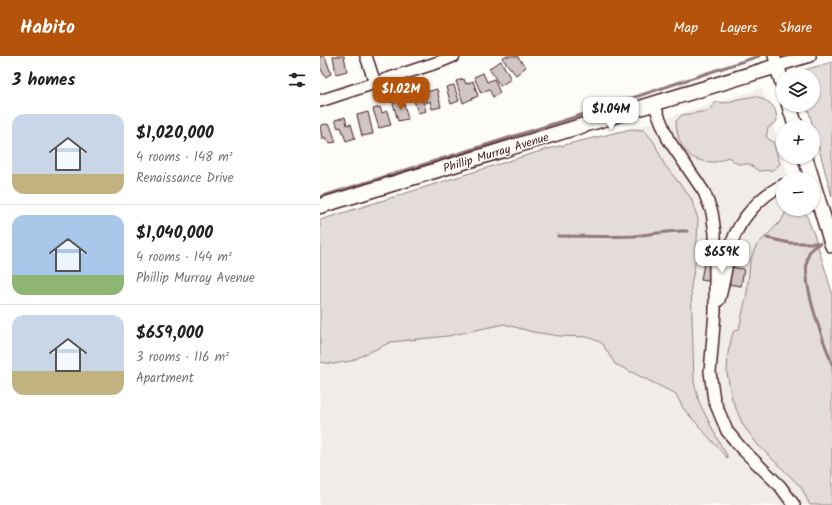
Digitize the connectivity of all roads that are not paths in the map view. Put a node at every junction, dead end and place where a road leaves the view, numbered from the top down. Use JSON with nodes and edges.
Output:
{"nodes":[{"id":1,"x":366,"y":56,"type":"edge"},
{"id":2,"x":454,"y":56,"type":"edge"},
{"id":3,"x":810,"y":56,"type":"edge"},
{"id":4,"x":776,"y":61,"type":"edge"},
{"id":5,"x":375,"y":83,"type":"junction"},
{"id":6,"x":320,"y":100,"type":"edge"},
{"id":7,"x":654,"y":104,"type":"junction"},
{"id":8,"x":776,"y":189,"type":"edge"},
{"id":9,"x":320,"y":206,"type":"edge"},
{"id":10,"x":820,"y":211,"type":"edge"},
{"id":11,"x":832,"y":245,"type":"edge"},
{"id":12,"x":715,"y":312,"type":"junction"},
{"id":13,"x":794,"y":505,"type":"edge"}],
"edges":[{"from":1,"to":5,"type":"street"},
{"from":2,"to":5,"type":"street"},
{"from":3,"to":4,"type":"street","name":"Phillip Murray Avenue"},
{"from":4,"to":7,"type":"main road","name":"Phillip Murray Avenue"},
{"from":5,"to":6,"type":"street"},
{"from":7,"to":9,"type":"main road","name":"Phillip Murray Avenue"},
{"from":7,"to":12,"type":"street"},
{"from":8,"to":12,"type":"street"},
{"from":10,"to":11,"type":"main road"},
{"from":12,"to":13,"type":"street"}]}
